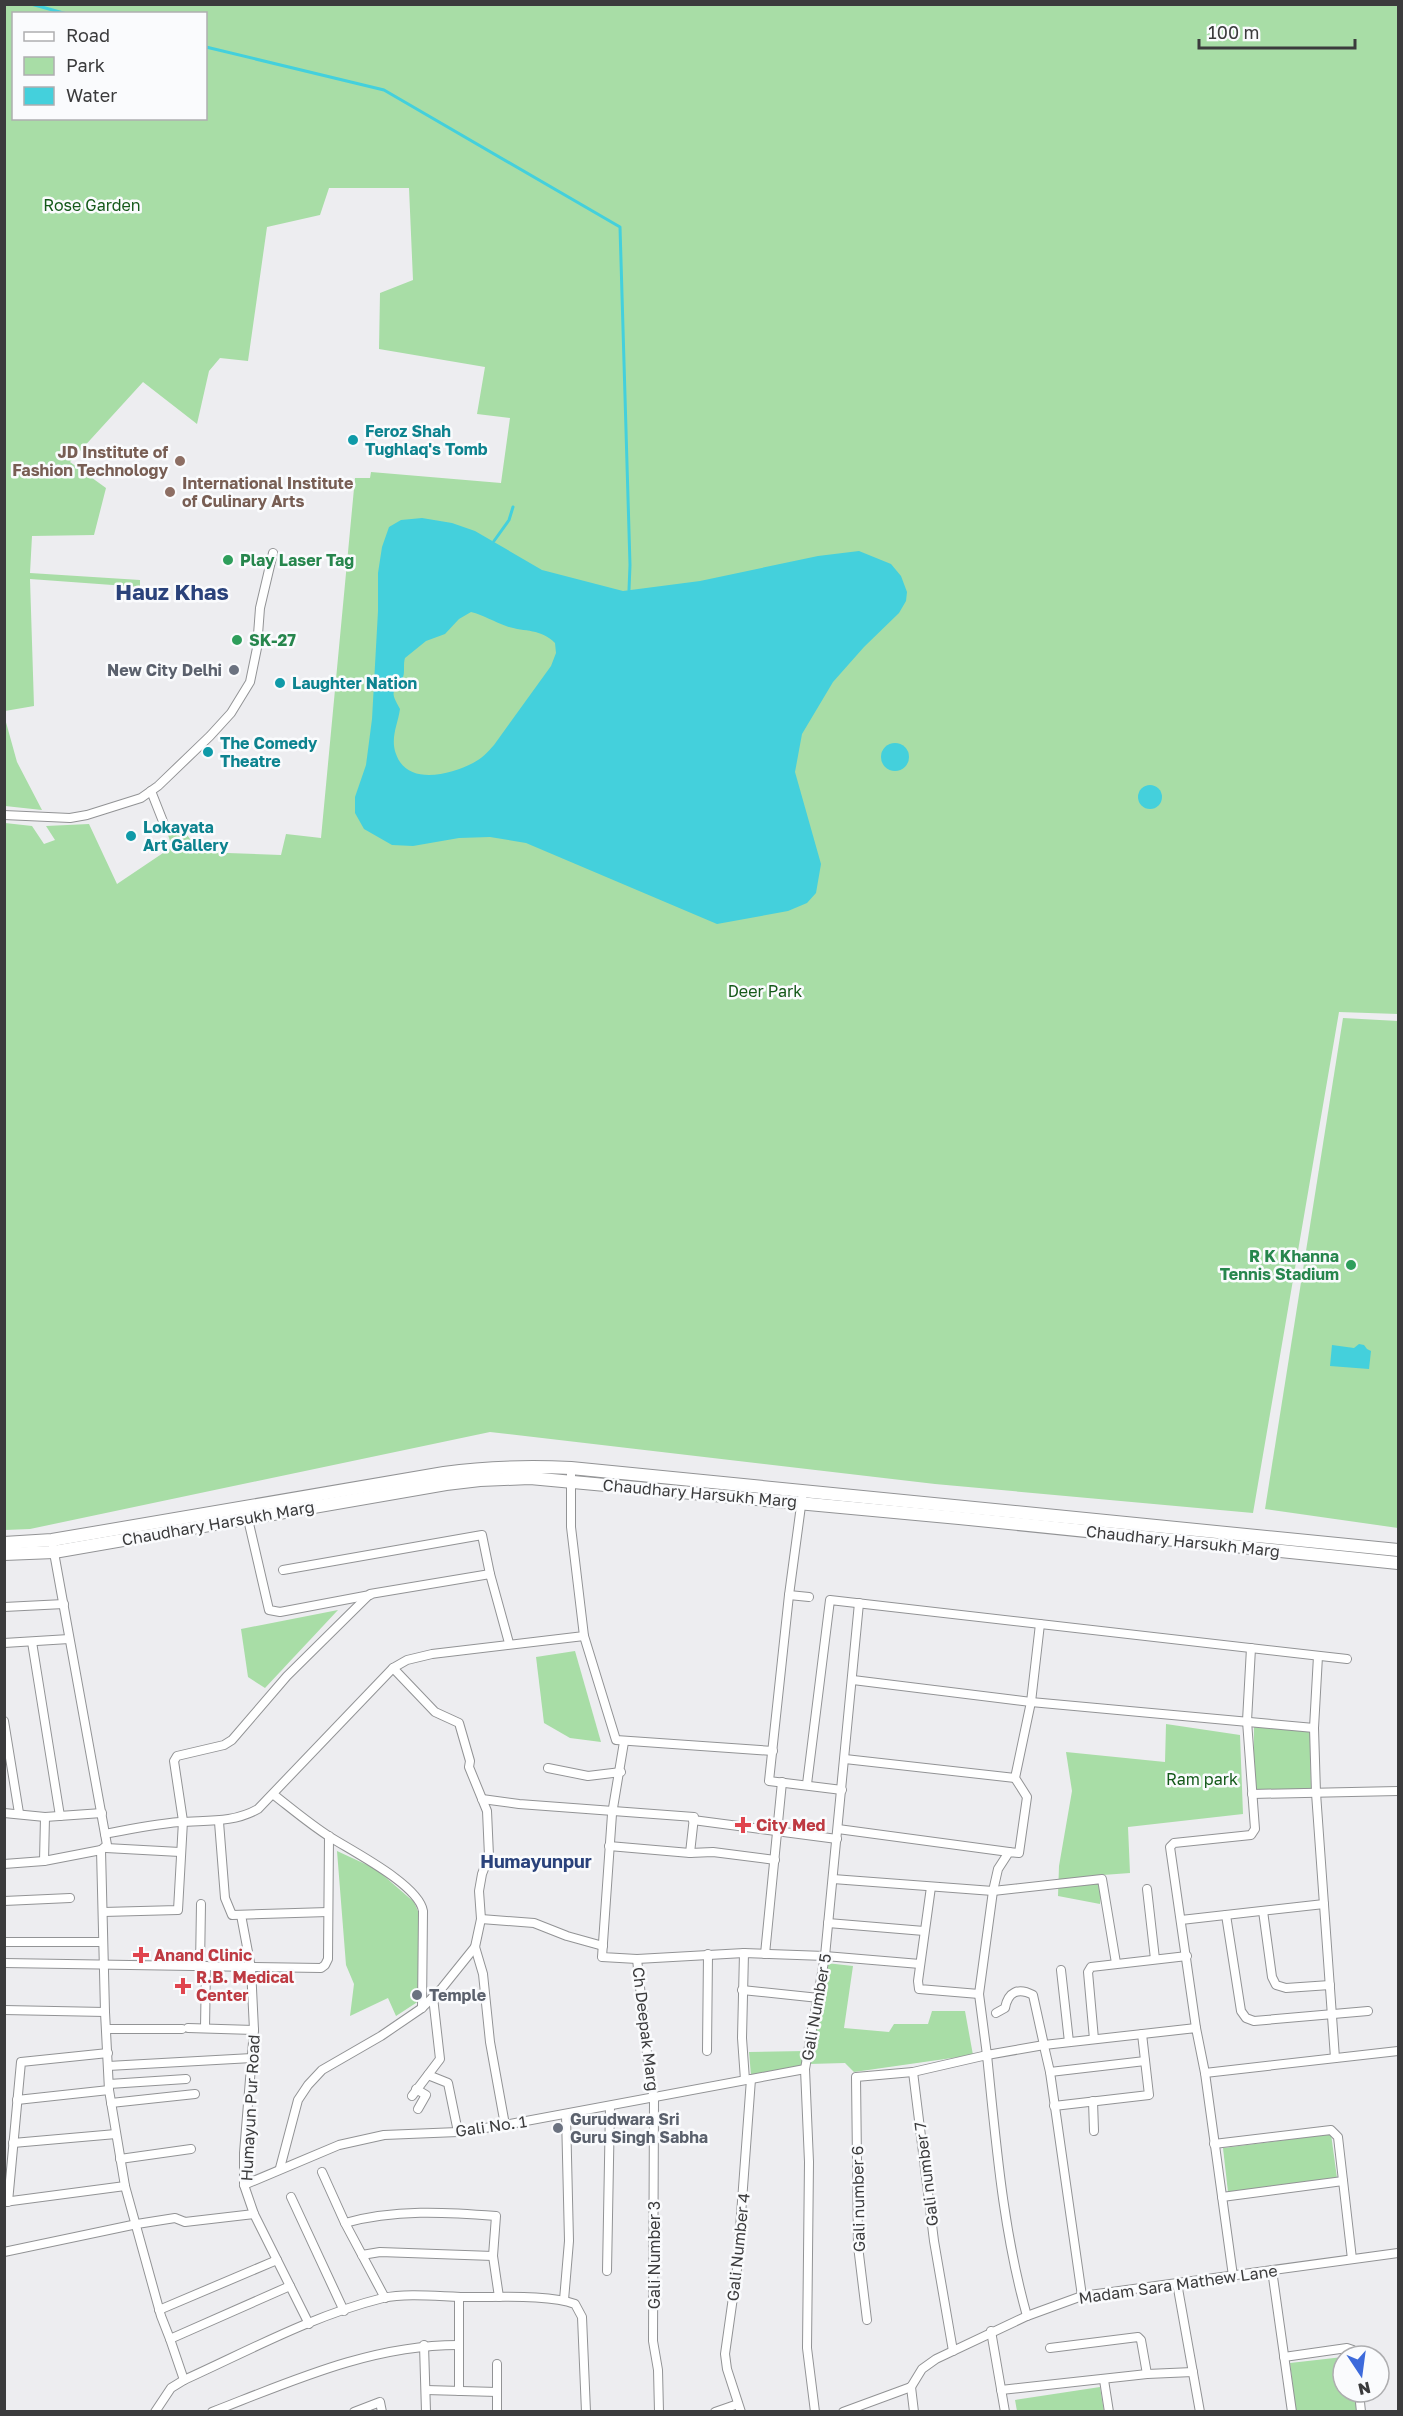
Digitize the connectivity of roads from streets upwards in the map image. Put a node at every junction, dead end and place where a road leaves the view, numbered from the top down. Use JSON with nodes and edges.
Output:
{"nodes":[{"id":1,"x":273,"y":553,"type":"dead end"},
{"id":2,"x":151,"y":791,"type":"junction"},
{"id":3,"x":4,"y":815,"type":"edge"},
{"id":4,"x":164,"y":824,"type":"dead end"},
{"id":5,"x":571,"y":1474,"type":"junction"},
{"id":6,"x":803,"y":1497,"type":"junction"},
{"id":7,"x":246,"y":1513,"type":"junction"},
{"id":8,"x":4,"y":1543,"type":"edge"},
{"id":9,"x":1211,"y":1544,"type":"junction"},
{"id":10,"x":53,"y":1546,"type":"junction"},
{"id":11,"x":1398,"y":1550,"type":"edge"},
{"id":12,"x":4,"y":1554,"type":"edge"},
{"id":13,"x":1398,"y":1563,"type":"edge"},
{"id":14,"x":283,"y":1570,"type":"dead end"},
{"id":15,"x":490,"y":1574,"type":"junction"},
{"id":16,"x":370,"y":1594,"type":"junction"},
{"id":17,"x":789,"y":1595,"type":"junction"},
{"id":18,"x":809,"y":1597,"type":"dead end"},
{"id":19,"x":859,"y":1603,"type":"junction"},
{"id":20,"x":63,"y":1604,"type":"junction"},
{"id":21,"x":4,"y":1607,"type":"edge"},
{"id":22,"x":1040,"y":1624,"type":"junction"},
{"id":23,"x":584,"y":1636,"type":"junction"},
{"id":24,"x":69,"y":1639,"type":"junction"},
{"id":25,"x":32,"y":1642,"type":"junction"},
{"id":26,"x":4,"y":1643,"type":"edge"},
{"id":27,"x":509,"y":1643,"type":"junction"},
{"id":28,"x":1251,"y":1648,"type":"junction"},
{"id":29,"x":1318,"y":1656,"type":"junction"},
{"id":30,"x":1347,"y":1659,"type":"dead end"},
{"id":31,"x":393,"y":1668,"type":"junction"},
{"id":32,"x":853,"y":1680,"type":"junction"},
{"id":33,"x":1031,"y":1702,"type":"junction"},
{"id":34,"x":4,"y":1721,"type":"edge"},
{"id":35,"x":1247,"y":1721,"type":"junction"},
{"id":36,"x":1314,"y":1728,"type":"junction"},
{"id":37,"x":6,"y":1734,"type":"edge"},
{"id":38,"x":624,"y":1742,"type":"junction"},
{"id":39,"x":773,"y":1751,"type":"junction"},
{"id":40,"x":845,"y":1759,"type":"junction"},
{"id":41,"x":548,"y":1768,"type":"dead end"},
{"id":42,"x":621,"y":1772,"type":"junction"},
{"id":43,"x":1015,"y":1778,"type":"junction"},
{"id":44,"x":782,"y":1782,"type":"junction"},
{"id":45,"x":807,"y":1784,"type":"junction"},
{"id":46,"x":842,"y":1790,"type":"junction"},
{"id":47,"x":1398,"y":1791,"type":"edge"},
{"id":48,"x":1316,"y":1793,"type":"junction"},
{"id":49,"x":1252,"y":1794,"type":"junction"},
{"id":50,"x":274,"y":1795,"type":"junction"},
{"id":51,"x":482,"y":1799,"type":"junction"},
{"id":52,"x":613,"y":1811,"type":"junction"},
{"id":53,"x":4,"y":1813,"type":"edge"},
{"id":54,"x":20,"y":1813,"type":"junction"},
{"id":55,"x":102,"y":1813,"type":"junction"},
{"id":56,"x":60,"y":1816,"type":"junction"},
{"id":57,"x":45,"y":1817,"type":"junction"},
{"id":58,"x":183,"y":1821,"type":"junction"},
{"id":59,"x":693,"y":1821,"type":"junction"},
{"id":60,"x":219,"y":1822,"type":"junction"},
{"id":61,"x":777,"y":1831,"type":"junction"},
{"id":62,"x":105,"y":1834,"type":"junction"},
{"id":63,"x":837,"y":1834,"type":"junction"},
{"id":64,"x":329,"y":1836,"type":"junction"},
{"id":65,"x":609,"y":1846,"type":"junction"},
{"id":66,"x":103,"y":1849,"type":"junction"},
{"id":67,"x":180,"y":1852,"type":"junction"},
{"id":68,"x":1009,"y":1852,"type":"junction"},
{"id":69,"x":690,"y":1853,"type":"junction"},
{"id":70,"x":775,"y":1860,"type":"junction"},
{"id":71,"x":44,"y":1861,"type":"junction"},
{"id":72,"x":4,"y":1864,"type":"edge"},
{"id":73,"x":833,"y":1879,"type":"junction"},
{"id":74,"x":931,"y":1887,"type":"junction"},
{"id":75,"x":1147,"y":1889,"type":"dead end"},
{"id":76,"x":993,"y":1891,"type":"junction"},
{"id":77,"x":70,"y":1898,"type":"dead end"},
{"id":78,"x":4,"y":1901,"type":"edge"},
{"id":79,"x":201,"y":1904,"type":"dead end"},
{"id":80,"x":1324,"y":1904,"type":"junction"},
{"id":81,"x":1263,"y":1911,"type":"junction"},
{"id":82,"x":103,"y":1912,"type":"junction"},
{"id":83,"x":328,"y":1912,"type":"junction"},
{"id":84,"x":241,"y":1915,"type":"junction"},
{"id":85,"x":1226,"y":1915,"type":"junction"},
{"id":86,"x":481,"y":1919,"type":"junction"},
{"id":87,"x":1181,"y":1920,"type":"junction"},
{"id":88,"x":828,"y":1923,"type":"junction"},
{"id":89,"x":924,"y":1931,"type":"junction"},
{"id":90,"x":4,"y":1942,"type":"edge"},
{"id":91,"x":104,"y":1942,"type":"junction"},
{"id":92,"x":603,"y":1946,"type":"junction"},
{"id":93,"x":474,"y":1947,"type":"junction"},
{"id":94,"x":744,"y":1953,"type":"junction"},
{"id":95,"x":708,"y":1954,"type":"junction"},
{"id":96,"x":765,"y":1954,"type":"junction"},
{"id":97,"x":825,"y":1956,"type":"junction"},
{"id":98,"x":1187,"y":1956,"type":"junction"},
{"id":99,"x":637,"y":1959,"type":"junction"},
{"id":100,"x":1155,"y":1959,"type":"junction"},
{"id":101,"x":4,"y":1963,"type":"edge"},
{"id":102,"x":1116,"y":1963,"type":"junction"},
{"id":103,"x":104,"y":1964,"type":"junction"},
{"id":104,"x":920,"y":1964,"type":"junction"},
{"id":105,"x":203,"y":1966,"type":"junction"},
{"id":106,"x":251,"y":1968,"type":"junction"},
{"id":107,"x":1061,"y":1970,"type":"dead end"},
{"id":108,"x":1330,"y":1985,"type":"junction"},
{"id":109,"x":742,"y":1990,"type":"junction"},
{"id":110,"x":979,"y":1994,"type":"junction"},
{"id":111,"x":433,"y":1997,"type":"junction"},
{"id":112,"x":819,"y":1998,"type":"junction"},
{"id":113,"x":422,"y":2008,"type":"junction"},
{"id":114,"x":4,"y":2010,"type":"edge"},
{"id":115,"x":1368,"y":2011,"type":"dead end"},
{"id":116,"x":105,"y":2012,"type":"junction"},
{"id":117,"x":996,"y":2013,"type":"dead end"},
{"id":118,"x":1331,"y":2015,"type":"junction"},
{"id":119,"x":205,"y":2028,"type":"junction"},
{"id":120,"x":1196,"y":2028,"type":"junction"},
{"id":121,"x":106,"y":2029,"type":"junction"},
{"id":122,"x":254,"y":2030,"type":"junction"},
{"id":123,"x":1142,"y":2034,"type":"junction"},
{"id":124,"x":1094,"y":2039,"type":"junction"},
{"id":125,"x":1069,"y":2042,"type":"junction"},
{"id":126,"x":1044,"y":2046,"type":"junction"},
{"id":127,"x":707,"y":2051,"type":"dead end"},
{"id":128,"x":1398,"y":2051,"type":"edge"},
{"id":129,"x":108,"y":2053,"type":"junction"},
{"id":130,"x":987,"y":2055,"type":"junction"},
{"id":131,"x":252,"y":2058,"type":"junction"},
{"id":132,"x":1335,"y":2058,"type":"junction"},
{"id":133,"x":1145,"y":2061,"type":"junction"},
{"id":134,"x":108,"y":2066,"type":"junction"},
{"id":135,"x":805,"y":2069,"type":"junction"},
{"id":136,"x":913,"y":2072,"type":"junction"},
{"id":137,"x":1050,"y":2072,"type":"junction"},
{"id":138,"x":1205,"y":2073,"type":"junction"},
{"id":139,"x":428,"y":2075,"type":"junction"},
{"id":140,"x":186,"y":2079,"type":"dead end"},
{"id":141,"x":748,"y":2080,"type":"junction"},
{"id":142,"x":109,"y":2087,"type":"junction"},
{"id":143,"x":195,"y":2094,"type":"dead end"},
{"id":144,"x":654,"y":2098,"type":"junction"},
{"id":145,"x":17,"y":2100,"type":"junction"},
{"id":146,"x":1093,"y":2101,"type":"junction"},
{"id":147,"x":111,"y":2103,"type":"junction"},
{"id":148,"x":1054,"y":2106,"type":"junction"},
{"id":149,"x":610,"y":2107,"type":"junction"},
{"id":150,"x":418,"y":2109,"type":"dead end"},
{"id":151,"x":566,"y":2115,"type":"junction"},
{"id":152,"x":505,"y":2125,"type":"junction"},
{"id":153,"x":1094,"y":2131,"type":"dead end"},
{"id":154,"x":458,"y":2132,"type":"junction"},
{"id":155,"x":116,"y":2134,"type":"junction"},
{"id":156,"x":13,"y":2143,"type":"junction"},
{"id":157,"x":1214,"y":2144,"type":"junction"},
{"id":158,"x":190,"y":2149,"type":"dead end"},
{"id":159,"x":120,"y":2159,"type":"junction"},
{"id":160,"x":280,"y":2168,"type":"junction"},
{"id":161,"x":322,"y":2172,"type":"dead end"},
{"id":162,"x":1343,"y":2181,"type":"junction"},
{"id":163,"x":244,"y":2185,"type":"junction"},
{"id":164,"x":125,"y":2186,"type":"junction"},
{"id":165,"x":291,"y":2197,"type":"dead end"},
{"id":166,"x":1222,"y":2197,"type":"junction"},
{"id":167,"x":6,"y":2202,"type":"edge"},
{"id":168,"x":254,"y":2214,"type":"junction"},
{"id":169,"x":345,"y":2223,"type":"junction"},
{"id":170,"x":137,"y":2224,"type":"junction"},
{"id":171,"x":4,"y":2252,"type":"edge"},
{"id":172,"x":1398,"y":2253,"type":"edge"},
{"id":173,"x":362,"y":2255,"type":"junction"},
{"id":174,"x":493,"y":2256,"type":"junction"},
{"id":175,"x":1352,"y":2259,"type":"junction"},
{"id":176,"x":277,"y":2260,"type":"junction"},
{"id":177,"x":1272,"y":2270,"type":"junction"},
{"id":178,"x":607,"y":2271,"type":"dead end"},
{"id":179,"x":1233,"y":2276,"type":"junction"},
{"id":180,"x":1177,"y":2283,"type":"junction"},
{"id":181,"x":290,"y":2286,"type":"junction"},
{"id":182,"x":1082,"y":2296,"type":"junction"},
{"id":183,"x":500,"y":2297,"type":"junction"},
{"id":184,"x":385,"y":2298,"type":"junction"},
{"id":185,"x":459,"y":2298,"type":"junction"},
{"id":186,"x":564,"y":2300,"type":"junction"},
{"id":187,"x":159,"y":2310,"type":"junction"},
{"id":188,"x":344,"y":2310,"type":"junction"},
{"id":189,"x":1027,"y":2316,"type":"junction"},
{"id":190,"x":867,"y":2320,"type":"dead end"},
{"id":191,"x":309,"y":2324,"type":"junction"},
{"id":192,"x":991,"y":2331,"type":"junction"},
{"id":193,"x":170,"y":2339,"type":"junction"},
{"id":194,"x":424,"y":2345,"type":"junction"},
{"id":195,"x":458,"y":2345,"type":"junction"},
{"id":196,"x":1050,"y":2348,"type":"dead end"},
{"id":197,"x":952,"y":2350,"type":"junction"},
{"id":198,"x":1331,"y":2350,"type":"edge"},
{"id":199,"x":1284,"y":2357,"type":"junction"},
{"id":200,"x":497,"y":2364,"type":"dead end"},
{"id":201,"x":1193,"y":2372,"type":"junction"},
{"id":202,"x":1147,"y":2374,"type":"junction"},
{"id":203,"x":184,"y":2380,"type":"junction"},
{"id":204,"x":1104,"y":2380,"type":"junction"},
{"id":205,"x":911,"y":2387,"type":"junction"},
{"id":206,"x":426,"y":2390,"type":"junction"},
{"id":207,"x":1001,"y":2390,"type":"junction"},
{"id":208,"x":459,"y":2391,"type":"junction"},
{"id":209,"x":497,"y":2392,"type":"junction"},
{"id":210,"x":381,"y":2407,"type":"edge"},
{"id":211,"x":740,"y":2408,"type":"edge"},
{"id":212,"x":226,"y":2409,"type":"edge"},
{"id":213,"x":155,"y":2412,"type":"edge"},
{"id":214,"x":212,"y":2412,"type":"edge"},
{"id":215,"x":354,"y":2412,"type":"edge"},
{"id":216,"x":426,"y":2412,"type":"edge"},
{"id":217,"x":497,"y":2412,"type":"edge"},
{"id":218,"x":586,"y":2412,"type":"edge"},
{"id":219,"x":659,"y":2412,"type":"edge"},
{"id":220,"x":715,"y":2412,"type":"edge"},
{"id":221,"x":814,"y":2412,"type":"edge"},
{"id":222,"x":843,"y":2412,"type":"edge"},
{"id":223,"x":914,"y":2412,"type":"edge"},
{"id":224,"x":1005,"y":2412,"type":"edge"},
{"id":225,"x":1109,"y":2412,"type":"edge"},
{"id":226,"x":1200,"y":2412,"type":"edge"},
{"id":227,"x":1292,"y":2412,"type":"edge"}],
"edges":[{"from":1,"to":2,"type":"street"},
{"from":2,"to":3,"type":"street"},
{"from":2,"to":4,"type":"street"},
{"from":5,"to":6,"type":"street","name":"Chaudhary Harsukh Marg"},
{"from":5,"to":7,"type":"street","name":"Chaudhary Harsukh Marg"},
{"from":5,"to":23,"type":"street"},
{"from":6,"to":9,"type":"street","name":"Chaudhary Harsukh Marg"},
{"from":6,"to":17,"type":"street"},
{"from":7,"to":10,"type":"street","name":"Chaudhary Harsukh Marg"},
{"from":7,"to":16,"type":"street"},
{"from":8,"to":10,"type":"street","name":"Chaudhary Harsukh Marg"},
{"from":9,"to":11,"type":"street","name":"Chaudhary Harsukh Marg"},
{"from":9,"to":13,"type":"street","name":"Chaudhary Harsukh Marg"},
{"from":10,"to":12,"type":"street","name":"Chaudhary Harsukh Marg"},
{"from":10,"to":20,"type":"street"},
{"from":14,"to":15,"type":"street"},
{"from":15,"to":16,"type":"street"},
{"from":15,"to":27,"type":"street"},
{"from":16,"to":58,"type":"street"},
{"from":17,"to":18,"type":"street"},
{"from":17,"to":39,"type":"street"},
{"from":19,"to":22,"type":"street"},
{"from":19,"to":32,"type":"street","name":"Gali Number 5"},
{"from":19,"to":45,"type":"street"},
{"from":20,"to":21,"type":"street"},
{"from":20,"to":24,"type":"street"},
{"from":22,"to":28,"type":"street"},
{"from":22,"to":33,"type":"street"},
{"from":23,"to":27,"type":"street"},
{"from":23,"to":38,"type":"street"},
{"from":24,"to":25,"type":"street"},
{"from":24,"to":55,"type":"street"},
{"from":25,"to":26,"type":"street"},
{"from":25,"to":56,"type":"street"},
{"from":27,"to":31,"type":"street"},
{"from":28,"to":29,"type":"street"},
{"from":28,"to":35,"type":"street"},
{"from":29,"to":30,"type":"street"},
{"from":29,"to":36,"type":"street"},
{"from":31,"to":50,"type":"street"},
{"from":31,"to":51,"type":"street"},
{"from":32,"to":33,"type":"street"},
{"from":32,"to":40,"type":"street","name":"Gali Number 5"},
{"from":33,"to":35,"type":"street"},
{"from":33,"to":43,"type":"street"},
{"from":34,"to":37,"type":"street"},
{"from":35,"to":36,"type":"street"},
{"from":35,"to":49,"type":"street"},
{"from":36,"to":48,"type":"street"},
{"from":37,"to":54,"type":"street"},
{"from":38,"to":39,"type":"street"},
{"from":38,"to":42,"type":"street"},
{"from":39,"to":44,"type":"street"},
{"from":40,"to":43,"type":"street"},
{"from":40,"to":46,"type":"street","name":"Gali Number 5"},
{"from":41,"to":42,"type":"street"},
{"from":42,"to":52,"type":"street"},
{"from":43,"to":68,"type":"street"},
{"from":44,"to":45,"type":"street"},
{"from":44,"to":61,"type":"street"},
{"from":45,"to":46,"type":"street"},
{"from":46,"to":63,"type":"street","name":"Gali Number 5"},
{"from":47,"to":48,"type":"street"},
{"from":48,"to":49,"type":"street"},
{"from":48,"to":80,"type":"street"},
{"from":49,"to":87,"type":"street"},
{"from":50,"to":60,"type":"street"},
{"from":50,"to":64,"type":"street"},
{"from":51,"to":52,"type":"street"},
{"from":51,"to":86,"type":"street"},
{"from":52,"to":59,"type":"street"},
{"from":52,"to":65,"type":"street"},
{"from":53,"to":54,"type":"street"},
{"from":54,"to":57,"type":"street"},
{"from":55,"to":56,"type":"street"},
{"from":55,"to":62,"type":"street"},
{"from":56,"to":57,"type":"street"},
{"from":57,"to":71,"type":"street"},
{"from":58,"to":60,"type":"street"},
{"from":58,"to":62,"type":"street"},
{"from":58,"to":67,"type":"street"},
{"from":59,"to":61,"type":"street"},
{"from":59,"to":69,"type":"street"},
{"from":60,"to":84,"type":"street"},
{"from":61,"to":63,"type":"street"},
{"from":61,"to":70,"type":"street"},
{"from":62,"to":66,"type":"street"},
{"from":63,"to":68,"type":"street"},
{"from":63,"to":73,"type":"street","name":"Gali Number 5"},
{"from":64,"to":83,"type":"street"},
{"from":64,"to":113,"type":"street"},
{"from":65,"to":69,"type":"street"},
{"from":65,"to":92,"type":"street"},
{"from":66,"to":67,"type":"street"},
{"from":66,"to":71,"type":"street"},
{"from":66,"to":82,"type":"street"},
{"from":67,"to":82,"type":"street"},
{"from":68,"to":76,"type":"street"},
{"from":69,"to":70,"type":"street"},
{"from":70,"to":96,"type":"street"},
{"from":71,"to":72,"type":"street"},
{"from":73,"to":74,"type":"street"},
{"from":73,"to":88,"type":"street","name":"Gali Number 5"},
{"from":74,"to":76,"type":"street"},
{"from":74,"to":89,"type":"street"},
{"from":75,"to":100,"type":"street"},
{"from":76,"to":102,"type":"street"},
{"from":76,"to":110,"type":"street"},
{"from":77,"to":78,"type":"street"},
{"from":79,"to":105,"type":"street"},
{"from":80,"to":81,"type":"street"},
{"from":80,"to":108,"type":"street"},
{"from":81,"to":85,"type":"street"},
{"from":81,"to":108,"type":"street"},
{"from":82,"to":91,"type":"street"},
{"from":83,"to":84,"type":"street"},
{"from":83,"to":106,"type":"street"},
{"from":84,"to":106,"type":"street","name":"Humayun Pur Road"},
{"from":85,"to":87,"type":"street"},
{"from":85,"to":118,"type":"street"},
{"from":86,"to":92,"type":"street"},
{"from":86,"to":93,"type":"street"},
{"from":87,"to":98,"type":"street"},
{"from":88,"to":89,"type":"street"},
{"from":88,"to":97,"type":"street","name":"Gali Number 5"},
{"from":89,"to":104,"type":"street"},
{"from":90,"to":91,"type":"street"},
{"from":91,"to":103,"type":"street"},
{"from":92,"to":99,"type":"street"},
{"from":93,"to":111,"type":"street"},
{"from":93,"to":152,"type":"street"},
{"from":94,"to":95,"type":"street"},
{"from":94,"to":96,"type":"street"},
{"from":94,"to":109,"type":"street","name":"Gali Number 4"},
{"from":95,"to":99,"type":"street"},
{"from":95,"to":127,"type":"street"},
{"from":96,"to":97,"type":"street"},
{"from":97,"to":104,"type":"street"},
{"from":97,"to":112,"type":"street","name":"Gali Number 5"},
{"from":98,"to":100,"type":"street"},
{"from":98,"to":120,"type":"street"},
{"from":99,"to":144,"type":"street","name":"Ch Deepak Marg"},
{"from":100,"to":102,"type":"street"},
{"from":101,"to":103,"type":"street"},
{"from":102,"to":124,"type":"street"},
{"from":103,"to":105,"type":"street"},
{"from":103,"to":116,"type":"street"},
{"from":104,"to":110,"type":"street"},
{"from":105,"to":106,"type":"street"},
{"from":105,"to":119,"type":"street"},
{"from":106,"to":122,"type":"street","name":"Humayun Pur Road"},
{"from":107,"to":125,"type":"street"},
{"from":108,"to":118,"type":"street"},
{"from":109,"to":112,"type":"street"},
{"from":109,"to":141,"type":"street","name":"Gali Number 4"},
{"from":110,"to":130,"type":"street"},
{"from":111,"to":113,"type":"street"},
{"from":111,"to":139,"type":"street"},
{"from":112,"to":135,"type":"street","name":"Gali Number 5"},
{"from":113,"to":160,"type":"street"},
{"from":114,"to":116,"type":"street"},
{"from":115,"to":118,"type":"street"},
{"from":116,"to":121,"type":"street"},
{"from":117,"to":126,"type":"street"},
{"from":118,"to":132,"type":"street"},
{"from":119,"to":121,"type":"street"},
{"from":119,"to":122,"type":"street"},
{"from":120,"to":123,"type":"street"},
{"from":120,"to":138,"type":"street"},
{"from":121,"to":129,"type":"street"},
{"from":122,"to":131,"type":"street","name":"Humayun Pur Road"},
{"from":123,"to":124,"type":"street"},
{"from":123,"to":133,"type":"street"},
{"from":124,"to":125,"type":"street"},
{"from":125,"to":126,"type":"street"},
{"from":126,"to":130,"type":"street"},
{"from":126,"to":137,"type":"street"},
{"from":128,"to":132,"type":"street"},
{"from":129,"to":134,"type":"street"},
{"from":129,"to":145,"type":"street"},
{"from":130,"to":136,"type":"street"},
{"from":130,"to":189,"type":"street"},
{"from":131,"to":134,"type":"street"},
{"from":131,"to":163,"type":"street","name":"Humayun Pur Road"},
{"from":132,"to":138,"type":"street"},
{"from":133,"to":137,"type":"street"},
{"from":133,"to":146,"type":"street"},
{"from":134,"to":142,"type":"street"},
{"from":135,"to":141,"type":"street","name":"Gali No. 1"},
{"from":135,"to":221,"type":"street","name":"Gali Number 5"},
{"from":136,"to":190,"type":"street","name":"Gali number 6"},
{"from":136,"to":197,"type":"street","name":"Gali number 7"},
{"from":137,"to":148,"type":"street"},
{"from":138,"to":157,"type":"street"},
{"from":139,"to":150,"type":"street"},
{"from":139,"to":154,"type":"street"},
{"from":140,"to":142,"type":"street"},
{"from":141,"to":144,"type":"street","name":"Gali No. 1"},
{"from":141,"to":211,"type":"street","name":"Gali Number 4"},
{"from":142,"to":145,"type":"street"},
{"from":142,"to":147,"type":"street"},
{"from":143,"to":147,"type":"street"},
{"from":144,"to":149,"type":"street","name":"Gali No. 1"},
{"from":144,"to":219,"type":"street","name":"Gali Number 3"},
{"from":145,"to":156,"type":"street"},
{"from":146,"to":148,"type":"street"},
{"from":146,"to":153,"type":"street"},
{"from":147,"to":155,"type":"street"},
{"from":148,"to":182,"type":"street"},
{"from":149,"to":151,"type":"street","name":"Gali No. 1"},
{"from":149,"to":178,"type":"street"},
{"from":151,"to":152,"type":"street","name":"Gali No. 1"},
{"from":151,"to":186,"type":"street"},
{"from":152,"to":154,"type":"street","name":"Gali No. 1"},
{"from":154,"to":160,"type":"street","name":"Gali No. 1"},
{"from":155,"to":156,"type":"street"},
{"from":155,"to":159,"type":"street"},
{"from":156,"to":167,"type":"street"},
{"from":157,"to":162,"type":"street"},
{"from":157,"to":166,"type":"street"},
{"from":158,"to":159,"type":"street"},
{"from":159,"to":164,"type":"street"},
{"from":160,"to":163,"type":"street","name":"Gali No. 1"},
{"from":161,"to":169,"type":"street"},
{"from":162,"to":166,"type":"street"},
{"from":162,"to":175,"type":"street"},
{"from":163,"to":168,"type":"street","name":"Humayun Pur Road"},
{"from":164,"to":167,"type":"street"},
{"from":164,"to":170,"type":"street"},
{"from":165,"to":188,"type":"street"},
{"from":166,"to":179,"type":"street"},
{"from":168,"to":170,"type":"street"},
{"from":168,"to":176,"type":"street","name":"Humayun Pur Road"},
{"from":169,"to":173,"type":"street"},
{"from":169,"to":174,"type":"street"},
{"from":170,"to":171,"type":"street"},
{"from":170,"to":187,"type":"street"},
{"from":172,"to":175,"type":"street","name":"Madam Sara Mathew Lane"},
{"from":173,"to":174,"type":"street"},
{"from":173,"to":184,"type":"street"},
{"from":174,"to":183,"type":"street"},
{"from":175,"to":177,"type":"street","name":"Madam Sara Mathew Lane"},
{"from":176,"to":181,"type":"street","name":"Humayun Pur Road"},
{"from":176,"to":187,"type":"street"},
{"from":177,"to":179,"type":"street","name":"Madam Sara Mathew Lane"},
{"from":177,"to":199,"type":"street"},
{"from":179,"to":180,"type":"street","name":"Madam Sara Mathew Lane"},
{"from":180,"to":182,"type":"street","name":"Madam Sara Mathew Lane"},
{"from":180,"to":201,"type":"street"},
{"from":181,"to":191,"type":"street","name":"Humayun Pur Road"},
{"from":181,"to":193,"type":"street"},
{"from":182,"to":189,"type":"street","name":"Madam Sara Mathew Lane"},
{"from":183,"to":185,"type":"street"},
{"from":183,"to":186,"type":"street"},
{"from":184,"to":185,"type":"street"},
{"from":184,"to":188,"type":"street"},
{"from":185,"to":195,"type":"street"},
{"from":186,"to":218,"type":"street"},
{"from":187,"to":193,"type":"street"},
{"from":188,"to":191,"type":"street"},
{"from":189,"to":192,"type":"street","name":"Madam Sara Mathew Lane"},
{"from":191,"to":203,"type":"street"},
{"from":192,"to":197,"type":"street","name":"Madam Sara Mathew Lane"},
{"from":192,"to":207,"type":"street"},
{"from":193,"to":203,"type":"street"},
{"from":194,"to":195,"type":"street"},
{"from":194,"to":206,"type":"street"},
{"from":194,"to":212,"type":"street"},
{"from":195,"to":208,"type":"street"},
{"from":196,"to":202,"type":"street"},
{"from":197,"to":205,"type":"street","name":"Madam Sara Mathew Lane"},
{"from":198,"to":199,"type":"street"},
{"from":199,"to":227,"type":"street"},
{"from":200,"to":209,"type":"street"},
{"from":201,"to":202,"type":"street"},
{"from":201,"to":226,"type":"street"},
{"from":202,"to":204,"type":"street"},
{"from":203,"to":213,"type":"street"},
{"from":204,"to":207,"type":"street"},
{"from":204,"to":225,"type":"street"},
{"from":205,"to":222,"type":"street"},
{"from":205,"to":223,"type":"street"},
{"from":206,"to":208,"type":"street"},
{"from":206,"to":216,"type":"street"},
{"from":207,"to":224,"type":"street"},
{"from":208,"to":209,"type":"street"},
{"from":209,"to":217,"type":"street"},
{"from":210,"to":215,"type":"street"},
{"from":211,"to":220,"type":"street"},
{"from":212,"to":214,"type":"street"}]}
